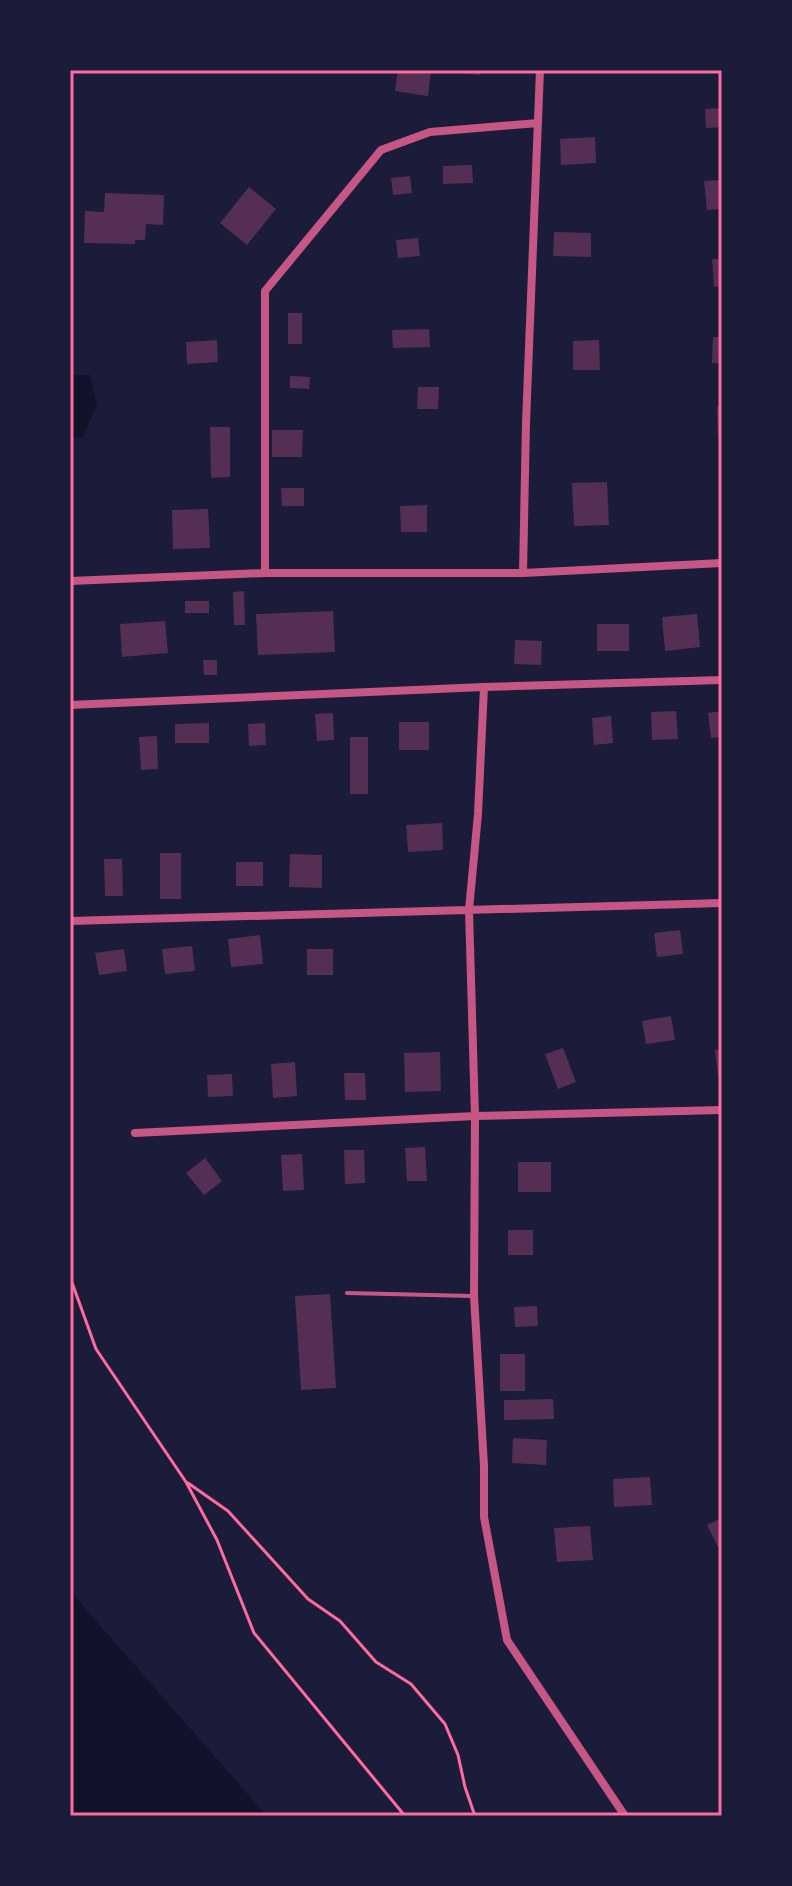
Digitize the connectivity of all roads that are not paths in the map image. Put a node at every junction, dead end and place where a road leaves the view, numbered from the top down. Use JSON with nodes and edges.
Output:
{"nodes":[{"id":1,"x":540,"y":70,"type":"edge"},
{"id":2,"x":538,"y":123,"type":"junction"},
{"id":3,"x":722,"y":563,"type":"edge"},
{"id":4,"x":265,"y":573,"type":"junction"},
{"id":5,"x":523,"y":573,"type":"junction"},
{"id":6,"x":70,"y":581,"type":"edge"},
{"id":7,"x":722,"y":680,"type":"edge"},
{"id":8,"x":484,"y":687,"type":"junction"},
{"id":9,"x":70,"y":705,"type":"edge"},
{"id":10,"x":722,"y":903,"type":"edge"},
{"id":11,"x":469,"y":910,"type":"junction"},
{"id":12,"x":70,"y":921,"type":"edge"},
{"id":13,"x":722,"y":1110,"type":"edge"},
{"id":14,"x":475,"y":1116,"type":"junction"},
{"id":15,"x":135,"y":1133,"type":"dead end"},
{"id":16,"x":347,"y":1293,"type":"dead end"},
{"id":17,"x":474,"y":1296,"type":"junction"},
{"id":18,"x":625,"y":1816,"type":"edge"}],
"edges":[{"from":1,"to":2,"type":"street"},
{"from":2,"to":4,"type":"street"},
{"from":2,"to":5,"type":"street"},
{"from":3,"to":5,"type":"street"},
{"from":4,"to":5,"type":"street"},
{"from":4,"to":6,"type":"street"},
{"from":7,"to":8,"type":"street"},
{"from":8,"to":9,"type":"street"},
{"from":8,"to":11,"type":"street"},
{"from":10,"to":11,"type":"street"},
{"from":11,"to":12,"type":"street"},
{"from":11,"to":14,"type":"street"},
{"from":13,"to":14,"type":"street"},
{"from":14,"to":15,"type":"street"},
{"from":14,"to":17,"type":"street"},
{"from":16,"to":17,"type":"lane"},
{"from":17,"to":18,"type":"street"}]}
